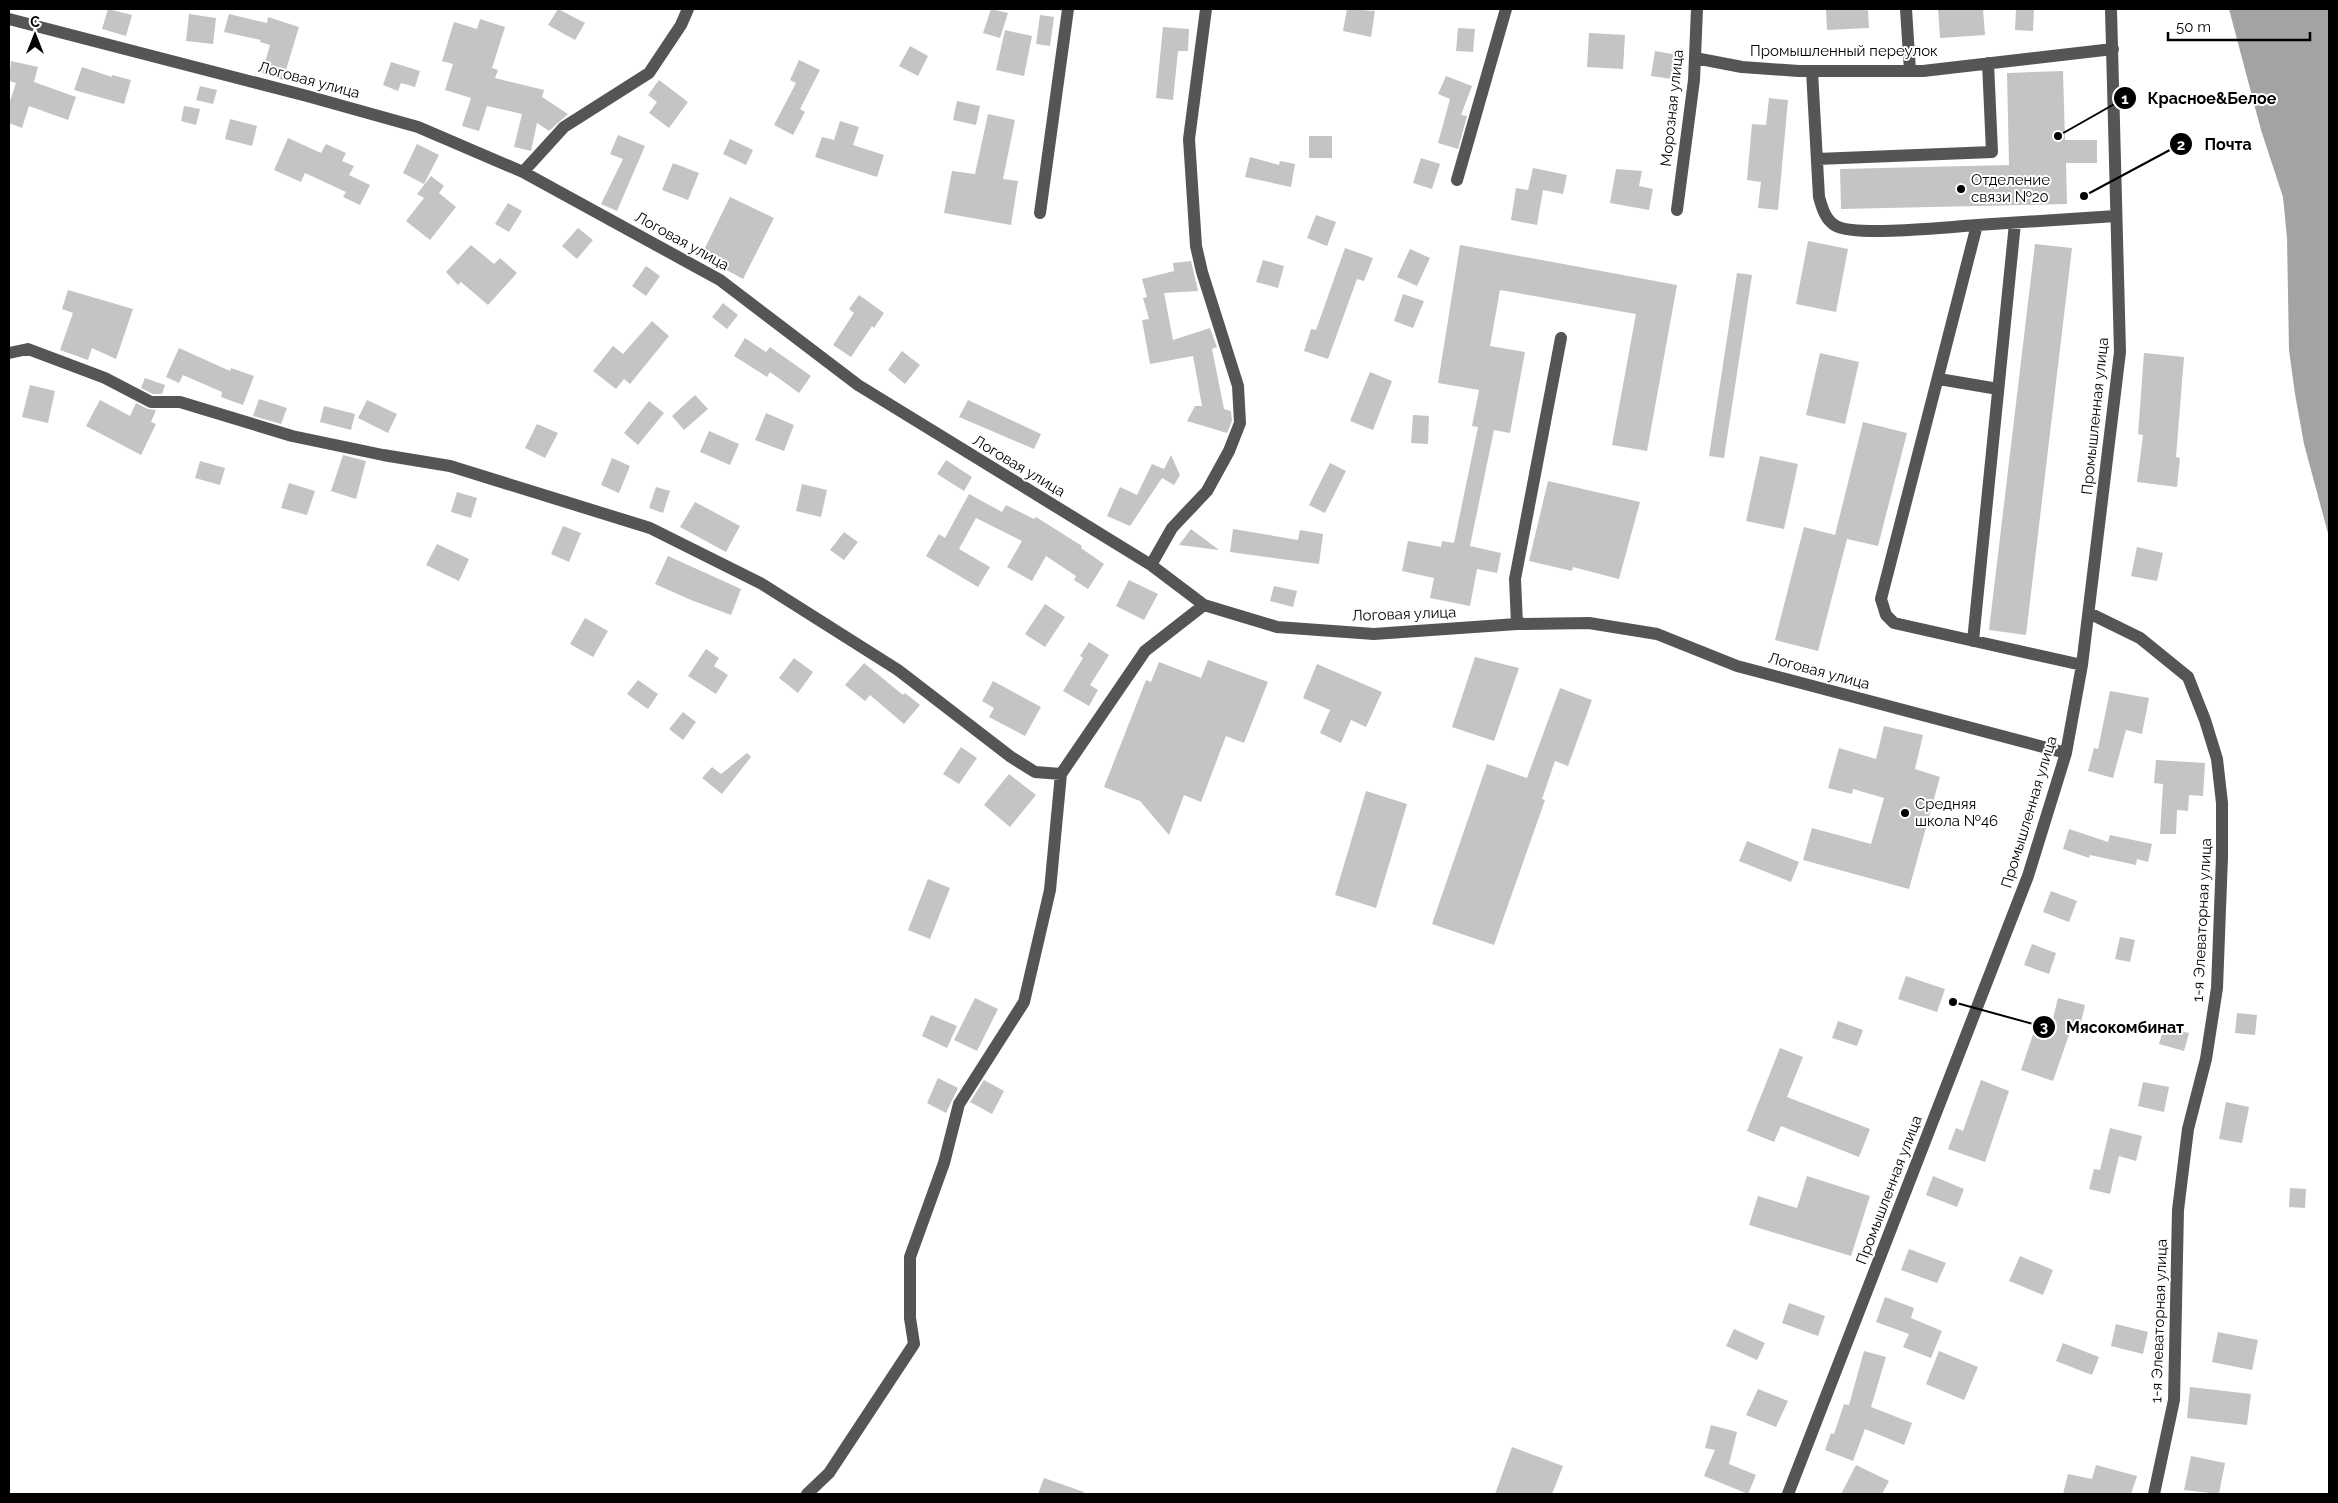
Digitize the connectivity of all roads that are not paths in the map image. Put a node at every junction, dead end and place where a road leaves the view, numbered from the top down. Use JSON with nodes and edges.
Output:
{"nodes":[{"id":1,"x":688,"y":9,"type":"edge"},
{"id":2,"x":1066,"y":9,"type":"edge"},
{"id":3,"x":1206,"y":9,"type":"edge"},
{"id":4,"x":1506,"y":9,"type":"edge"},
{"id":5,"x":1697,"y":9,"type":"edge"},
{"id":6,"x":1906,"y":9,"type":"edge"},
{"id":7,"x":2110,"y":9,"type":"edge"},
{"id":8,"x":9,"y":20,"type":"edge"},
{"id":9,"x":2113,"y":49,"type":"junction"},
{"id":10,"x":1695,"y":58,"type":"junction"},
{"id":11,"x":1988,"y":63,"type":"junction"},
{"id":12,"x":1812,"y":70,"type":"junction"},
{"id":13,"x":1910,"y":70,"type":"junction"},
{"id":14,"x":1817,"y":160,"type":"junction"},
{"id":15,"x":524,"y":172,"type":"junction"},
{"id":16,"x":1457,"y":180,"type":"dead end"},
{"id":17,"x":1677,"y":210,"type":"dead end"},
{"id":18,"x":1040,"y":213,"type":"dead end"},
{"id":19,"x":2116,"y":216,"type":"junction"},
{"id":20,"x":2016,"y":223,"type":"junction"},
{"id":21,"x":1977,"y":226,"type":"junction"},
{"id":22,"x":1561,"y":338,"type":"dead end"},
{"id":23,"x":9,"y":353,"type":"edge"},
{"id":24,"x":1939,"y":379,"type":"junction"},
{"id":25,"x":1998,"y":389,"type":"junction"},
{"id":26,"x":1151,"y":565,"type":"junction"},
{"id":27,"x":1204,"y":605,"type":"junction"},
{"id":28,"x":2089,"y":612,"type":"junction"},
{"id":29,"x":1517,"y":624,"type":"junction"},
{"id":30,"x":1972,"y":641,"type":"junction"},
{"id":31,"x":2082,"y":665,"type":"junction"},
{"id":32,"x":2066,"y":753,"type":"junction"},
{"id":33,"x":1061,"y":774,"type":"junction"},
{"id":34,"x":807,"y":1494,"type":"edge"},
{"id":35,"x":1788,"y":1494,"type":"edge"},
{"id":36,"x":2154,"y":1494,"type":"edge"}],
"edges":[{"from":1,"to":15,"type":"street"},
{"from":2,"to":18,"type":"street"},
{"from":3,"to":26,"type":"street"},
{"from":4,"to":16,"type":"street"},
{"from":5,"to":10,"type":"street","name":"Морозная улица"},
{"from":6,"to":13,"type":"street"},
{"from":7,"to":9,"type":"street","name":"Промышленная улица"},
{"from":8,"to":15,"type":"street","name":"Логовая улица"},
{"from":9,"to":11,"type":"street","name":"Промышленный переулок"},
{"from":9,"to":19,"type":"street","name":"Промышленная улица"},
{"from":10,"to":12,"type":"street","name":"Промышленный переулок"},
{"from":10,"to":17,"type":"street","name":"Морозная улица"},
{"from":11,"to":13,"type":"street","name":"Промышленный переулок"},
{"from":11,"to":14,"type":"street"},
{"from":12,"to":13,"type":"street","name":"Промышленный переулок"},
{"from":12,"to":14,"type":"street"},
{"from":14,"to":21,"type":"street"},
{"from":15,"to":26,"type":"street","name":"Логовая улица"},
{"from":19,"to":20,"type":"street"},
{"from":19,"to":28,"type":"street","name":"Промышленная улица"},
{"from":20,"to":21,"type":"street"},
{"from":20,"to":25,"type":"street"},
{"from":21,"to":24,"type":"street"},
{"from":22,"to":29,"type":"street"},
{"from":23,"to":33,"type":"street"},
{"from":24,"to":25,"type":"street"},
{"from":24,"to":30,"type":"street"},
{"from":25,"to":30,"type":"street"},
{"from":26,"to":27,"type":"street","name":"Логовая улица"},
{"from":27,"to":29,"type":"street","name":"Логовая улица"},
{"from":27,"to":33,"type":"street"},
{"from":28,"to":31,"type":"street","name":"Промышленная улица"},
{"from":28,"to":36,"type":"street","name":"1-я Элеваторная улица"},
{"from":29,"to":32,"type":"street","name":"Логовая улица"},
{"from":30,"to":31,"type":"street"},
{"from":31,"to":32,"type":"street","name":"Промышленная улица"},
{"from":32,"to":35,"type":"street","name":"Промышленная улица"},
{"from":33,"to":34,"type":"street"}]}
